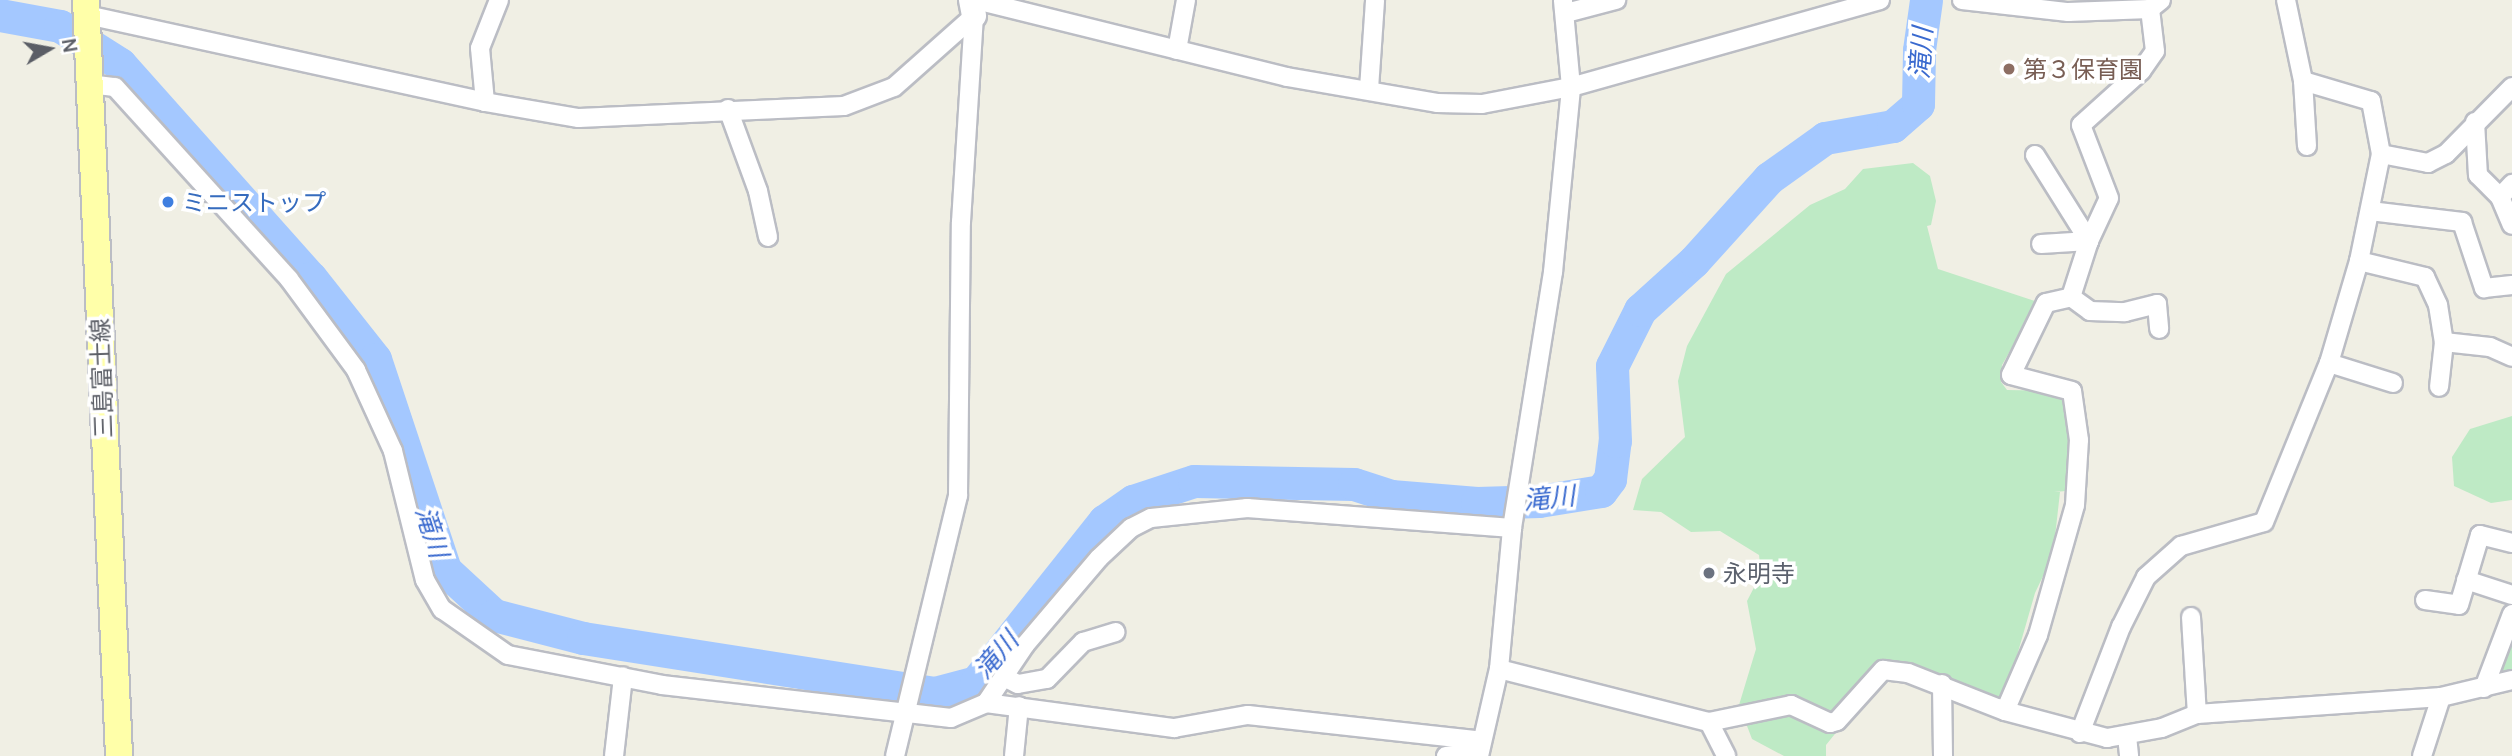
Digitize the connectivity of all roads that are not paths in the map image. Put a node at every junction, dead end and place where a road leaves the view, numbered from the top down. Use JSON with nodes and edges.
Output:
{"nodes":[{"id":1,"x":499,"y":0,"type":"edge"},
{"id":2,"x":1186,"y":0,"type":"edge"},
{"id":3,"x":1375,"y":0,"type":"edge"},
{"id":4,"x":1616,"y":0,"type":"edge"},
{"id":5,"x":1880,"y":0,"type":"edge"},
{"id":6,"x":1962,"y":0,"type":"edge"},
{"id":7,"x":2286,"y":0,"type":"edge"},
{"id":8,"x":974,"y":5,"type":"edge"},
{"id":9,"x":2156,"y":5,"type":"edge"},
{"id":10,"x":1565,"y":7,"type":"edge"},
{"id":11,"x":1812,"y":9,"type":"edge"},
{"id":12,"x":86,"y":13,"type":"edge"},
{"id":13,"x":1177,"y":50,"type":"junction"},
{"id":14,"x":89,"y":71,"type":"junction"},
{"id":15,"x":2302,"y":81,"type":"junction"},
{"id":16,"x":1571,"y":87,"type":"junction"},
{"id":17,"x":2512,"y":87,"type":"edge"},
{"id":18,"x":1369,"y":89,"type":"junction"},
{"id":19,"x":485,"y":102,"type":"junction"},
{"id":20,"x":728,"y":109,"type":"junction"},
{"id":21,"x":2475,"y":122,"type":"junction"},
{"id":22,"x":2307,"y":146,"type":"dead end"},
{"id":23,"x":2381,"y":154,"type":"junction"},
{"id":24,"x":2035,"y":155,"type":"dead end"},
{"id":25,"x":2506,"y":191,"type":"edge"},
{"id":26,"x":2370,"y":211,"type":"junction"},
{"id":27,"x":2512,"y":225,"type":"edge"},
{"id":28,"x":768,"y":237,"type":"dead end"},
{"id":29,"x":2089,"y":241,"type":"junction"},
{"id":30,"x":2041,"y":244,"type":"dead end"},
{"id":31,"x":2359,"y":261,"type":"junction"},
{"id":32,"x":2512,"y":285,"type":"edge"},
{"id":33,"x":2071,"y":297,"type":"junction"},
{"id":34,"x":2159,"y":329,"type":"dead end"},
{"id":35,"x":2444,"y":342,"type":"junction"},
{"id":36,"x":2512,"y":357,"type":"edge"},
{"id":37,"x":2329,"y":363,"type":"junction"},
{"id":38,"x":2393,"y":383,"type":"dead end"},
{"id":39,"x":2439,"y":387,"type":"dead end"},
{"id":40,"x":1512,"y":528,"type":"junction"},
{"id":41,"x":2512,"y":543,"type":"edge"},
{"id":42,"x":2466,"y":580,"type":"junction"},
{"id":43,"x":2512,"y":595,"type":"edge"},
{"id":44,"x":2425,"y":600,"type":"dead end"},
{"id":45,"x":2512,"y":614,"type":"edge"},
{"id":46,"x":2191,"y":617,"type":"dead end"},
{"id":47,"x":1116,"y":632,"type":"dead end"},
{"id":48,"x":1499,"y":669,"type":"junction"},
{"id":49,"x":623,"y":677,"type":"junction"},
{"id":50,"x":1006,"y":678,"type":"junction"},
{"id":51,"x":2512,"y":680,"type":"edge"},
{"id":52,"x":1942,"y":684,"type":"junction"},
{"id":53,"x":2484,"y":688,"type":"junction"},
{"id":54,"x":2441,"y":697,"type":"junction"},
{"id":55,"x":986,"y":703,"type":"junction"},
{"id":56,"x":1018,"y":706,"type":"junction"},
{"id":57,"x":2005,"y":711,"type":"junction"},
{"id":58,"x":904,"y":713,"type":"junction"},
{"id":59,"x":2197,"y":713,"type":"junction"},
{"id":60,"x":1709,"y":722,"type":"junction"},
{"id":61,"x":2081,"y":733,"type":"junction"},
{"id":62,"x":2127,"y":736,"type":"junction"},
{"id":63,"x":1480,"y":750,"type":"edge"},
{"id":64,"x":119,"y":756,"type":"edge"},
{"id":65,"x":614,"y":756,"type":"edge"},
{"id":66,"x":895,"y":756,"type":"edge"},
{"id":67,"x":1014,"y":756,"type":"edge"},
{"id":68,"x":1446,"y":756,"type":"edge"},
{"id":69,"x":1726,"y":756,"type":"edge"},
{"id":70,"x":1943,"y":756,"type":"edge"},
{"id":71,"x":2129,"y":756,"type":"edge"},
{"id":72,"x":2422,"y":756,"type":"edge"}],
"edges":[{"from":1,"to":19,"type":"street"},
{"from":2,"to":13,"type":"street"},
{"from":3,"to":18,"type":"street"},
{"from":4,"to":10,"type":"street"},
{"from":5,"to":11,"type":"street"},
{"from":6,"to":9,"type":"street"},
{"from":7,"to":15,"type":"street"},
{"from":8,"to":13,"type":"street"},
{"from":8,"to":20,"type":"street"},
{"from":8,"to":58,"type":"street"},
{"from":9,"to":29,"type":"street"},
{"from":10,"to":16,"type":"street"},
{"from":11,"to":16,"type":"street"},
{"from":12,"to":14,"type":"main road","name":"三島富士線"},
{"from":12,"to":19,"type":"street"},
{"from":13,"to":18,"type":"street"},
{"from":14,"to":49,"type":"street"},
{"from":14,"to":64,"type":"main road","name":"三島富士線"},
{"from":15,"to":22,"type":"street"},
{"from":15,"to":23,"type":"street"},
{"from":16,"to":18,"type":"street"},
{"from":16,"to":40,"type":"street"},
{"from":17,"to":21,"type":"street"},
{"from":19,"to":20,"type":"street"},
{"from":20,"to":28,"type":"street"},
{"from":21,"to":23,"type":"street"},
{"from":21,"to":25,"type":"street"},
{"from":23,"to":26,"type":"street"},
{"from":24,"to":29,"type":"street"},
{"from":25,"to":27,"type":"street"},
{"from":26,"to":31,"type":"street"},
{"from":26,"to":32,"type":"street"},
{"from":29,"to":30,"type":"street"},
{"from":29,"to":33,"type":"street"},
{"from":31,"to":35,"type":"street"},
{"from":31,"to":37,"type":"street"},
{"from":33,"to":34,"type":"street"},
{"from":33,"to":57,"type":"street"},
{"from":35,"to":36,"type":"street"},
{"from":35,"to":39,"type":"street"},
{"from":37,"to":38,"type":"street"},
{"from":37,"to":61,"type":"street"},
{"from":40,"to":48,"type":"street"},
{"from":40,"to":50,"type":"street"},
{"from":41,"to":42,"type":"street"},
{"from":42,"to":43,"type":"street"},
{"from":42,"to":44,"type":"street"},
{"from":45,"to":53,"type":"street"},
{"from":46,"to":59,"type":"street"},
{"from":47,"to":50,"type":"street"},
{"from":48,"to":60,"type":"street"},
{"from":48,"to":63,"type":"street"},
{"from":49,"to":58,"type":"street"},
{"from":49,"to":65,"type":"street"},
{"from":50,"to":55,"type":"street"},
{"from":51,"to":53,"type":"street"},
{"from":52,"to":57,"type":"street"},
{"from":52,"to":60,"type":"street"},
{"from":52,"to":70,"type":"street"},
{"from":53,"to":54,"type":"street"},
{"from":54,"to":59,"type":"street"},
{"from":54,"to":72,"type":"street"},
{"from":55,"to":56,"type":"street"},
{"from":55,"to":58,"type":"street"},
{"from":56,"to":63,"type":"street"},
{"from":56,"to":67,"type":"street"},
{"from":57,"to":61,"type":"street"},
{"from":58,"to":66,"type":"street"},
{"from":59,"to":62,"type":"street"},
{"from":60,"to":69,"type":"street"},
{"from":61,"to":62,"type":"street"},
{"from":62,"to":71,"type":"street"},
{"from":63,"to":68,"type":"street"}]}
